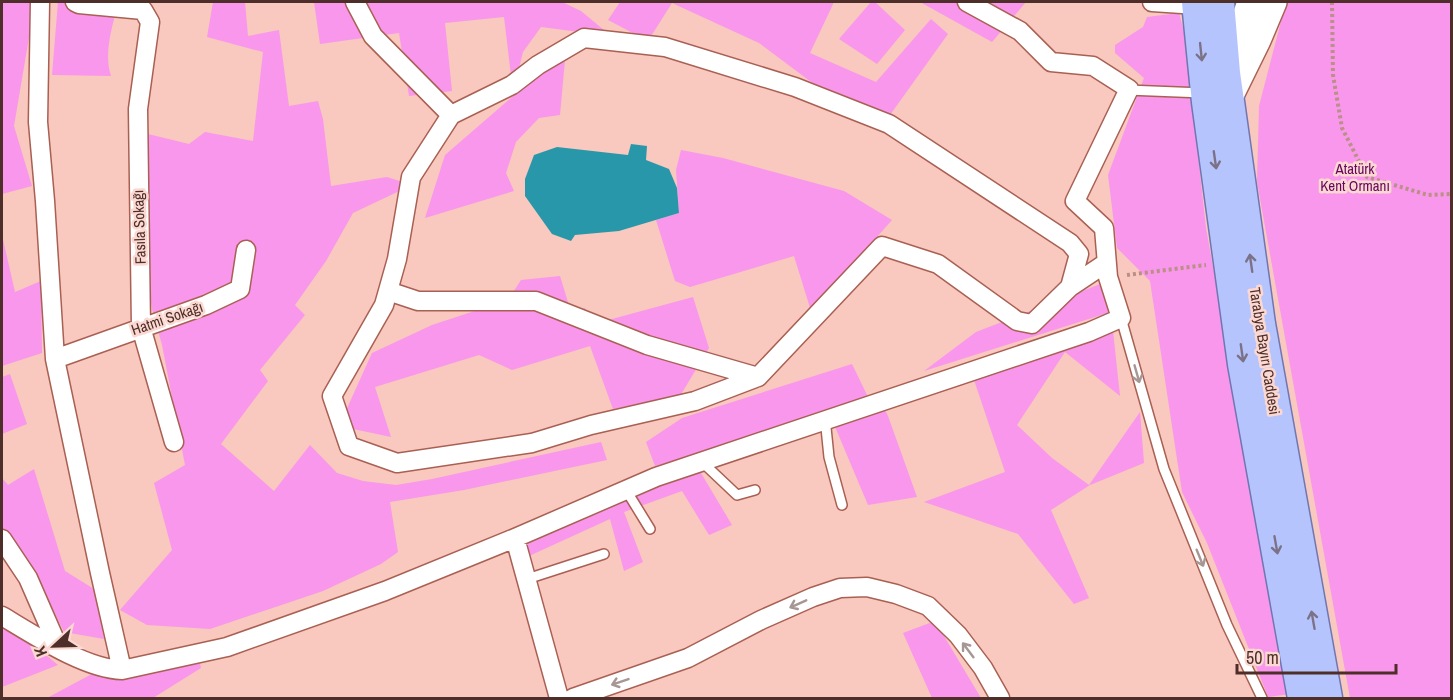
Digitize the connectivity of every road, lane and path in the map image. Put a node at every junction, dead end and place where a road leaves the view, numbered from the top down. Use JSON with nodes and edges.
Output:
{"nodes":[{"id":1,"x":40,"y":2,"type":"edge"},
{"id":2,"x":75,"y":2,"type":"edge"},
{"id":3,"x":355,"y":2,"type":"edge"},
{"id":4,"x":967,"y":2,"type":"edge"},
{"id":5,"x":1152,"y":2,"type":"edge"},
{"id":6,"x":1209,"y":2,"type":"edge"},
{"id":7,"x":1251,"y":2,"type":"edge"},
{"id":8,"x":1273,"y":2,"type":"edge"},
{"id":9,"x":1332,"y":2,"type":"edge"},
{"id":10,"x":1124,"y":92,"type":"junction"},
{"id":11,"x":1216,"y":92,"type":"junction"},
{"id":12,"x":451,"y":115,"type":"junction"},
{"id":13,"x":1452,"y":194,"type":"edge"},
{"id":14,"x":246,"y":250,"type":"dead end"},
{"id":15,"x":1229,"y":262,"type":"junction"},
{"id":16,"x":1107,"y":270,"type":"junction"},
{"id":17,"x":1070,"y":287,"type":"junction"},
{"id":18,"x":388,"y":291,"type":"junction"},
{"id":19,"x":1121,"y":318,"type":"junction"},
{"id":20,"x":141,"y":327,"type":"junction"},
{"id":21,"x":55,"y":358,"type":"junction"},
{"id":22,"x":759,"y":377,"type":"junction"},
{"id":23,"x":825,"y":418,"type":"junction"},
{"id":24,"x":174,"y":441,"type":"dead end"},
{"id":25,"x":701,"y":461,"type":"junction"},
{"id":26,"x":626,"y":490,"type":"junction"},
{"id":27,"x":755,"y":490,"type":"dead end"},
{"id":28,"x":842,"y":505,"type":"dead end"},
{"id":29,"x":650,"y":529,"type":"dead end"},
{"id":30,"x":515,"y":538,"type":"junction"},
{"id":31,"x":2,"y":539,"type":"edge"},
{"id":32,"x":604,"y":554,"type":"dead end"},
{"id":33,"x":526,"y":579,"type":"junction"},
{"id":34,"x":2,"y":616,"type":"edge"},
{"id":35,"x":59,"y":649,"type":"junction"},
{"id":36,"x":122,"y":670,"type":"junction"},
{"id":37,"x":573,"y":698,"type":"edge"},
{"id":38,"x":559,"y":699,"type":"edge"},
{"id":39,"x":1000,"y":699,"type":"edge"},
{"id":40,"x":1262,"y":699,"type":"edge"},
{"id":41,"x":1303,"y":699,"type":"edge"},
{"id":42,"x":1327,"y":699,"type":"edge"}],
"edges":[{"from":1,"to":21,"type":"street"},
{"from":2,"to":20,"type":"street","name":"Fasıla Sokağı"},
{"from":3,"to":12,"type":"street"},
{"from":4,"to":10,"type":"street"},
{"from":5,"to":6,"type":"street"},
{"from":6,"to":7,"type":"main road"},
{"from":6,"to":11,"type":"main road","name":"Tarabya Bayırı Caddesi"},
{"from":7,"to":11,"type":"main road"},
{"from":8,"to":11,"type":"main road"},
{"from":9,"to":13,"type":"path"},
{"from":10,"to":11,"type":"lane"},
{"from":10,"to":16,"type":"street"},
{"from":11,"to":15,"type":"main road","name":"Tarabya Bayırı Caddesi","one_way":true},
{"from":42,"to":11,"type":"main road","name":"Tarabya Bayırı Caddesi","one_way":true},
{"from":12,"to":17,"type":"street"},
{"from":12,"to":18,"type":"street"},
{"from":14,"to":20,"type":"street","name":"Hatmi Sokağı"},
{"from":15,"to":16,"type":"path"},
{"from":15,"to":41,"type":"main road","name":"Tarabya Bayırı Caddesi","one_way":true},
{"from":16,"to":17,"type":"street"},
{"from":16,"to":19,"type":"street"},
{"from":17,"to":22,"type":"street"},
{"from":18,"to":22,"type":"street"},
{"from":18,"to":22,"type":"street"},
{"from":19,"to":23,"type":"street"},
{"from":19,"to":40,"type":"lane","one_way":true},
{"from":20,"to":21,"type":"street","name":"Hatmi Sokağı"},
{"from":20,"to":24,"type":"street","name":"Fasıla Sokağı"},
{"from":21,"to":36,"type":"street"},
{"from":23,"to":25,"type":"street"},
{"from":23,"to":28,"type":"lane"},
{"from":25,"to":26,"type":"street"},
{"from":25,"to":27,"type":"lane"},
{"from":26,"to":29,"type":"lane"},
{"from":26,"to":30,"type":"street"},
{"from":30,"to":33,"type":"street"},
{"from":30,"to":36,"type":"street"},
{"from":31,"to":35,"type":"street"},
{"from":32,"to":33,"type":"lane"},
{"from":33,"to":38,"type":"street"},
{"from":34,"to":35,"type":"street"},
{"from":35,"to":36,"type":"street"},
{"from":39,"to":37,"type":"street","one_way":true}]}
